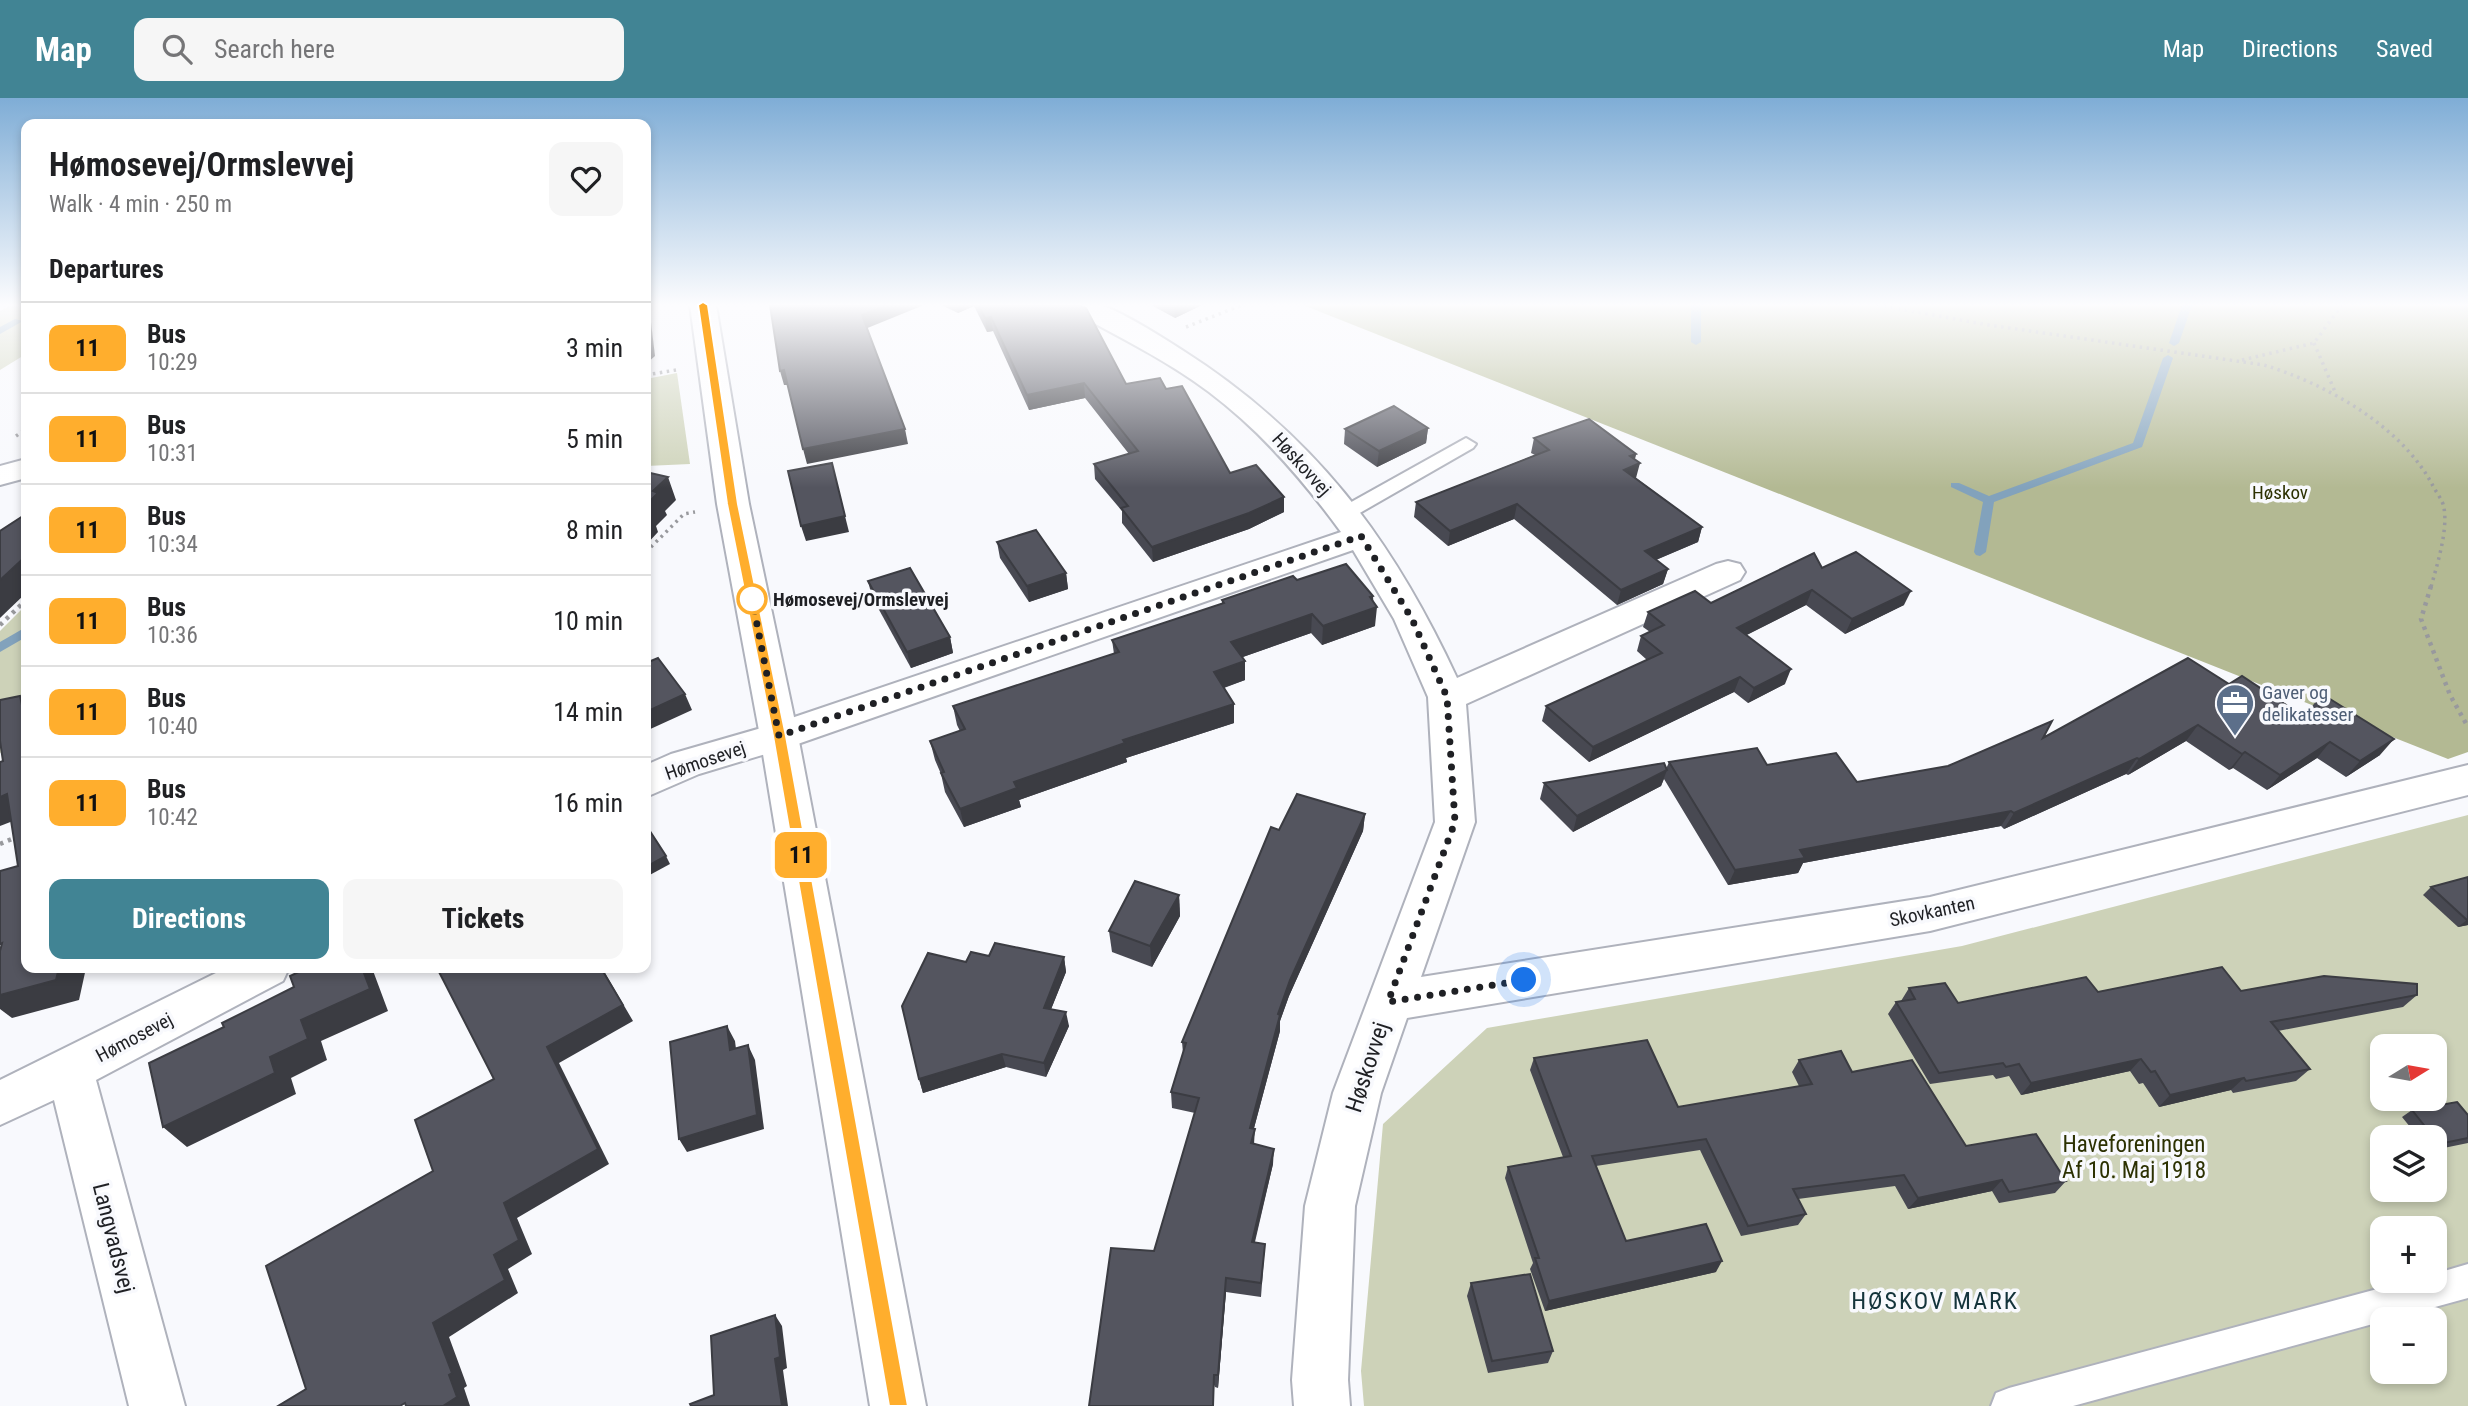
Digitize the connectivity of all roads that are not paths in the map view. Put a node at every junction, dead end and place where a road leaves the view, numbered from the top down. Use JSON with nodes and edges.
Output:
{"nodes":[{"id":1,"x":712,"y":366,"type":"edge"},
{"id":2,"x":1188,"y":366,"type":"edge"},
{"id":3,"x":1466,"y":444,"type":"dead end"},
{"id":4,"x":21,"y":470,"type":"edge"},
{"id":5,"x":0,"y":476,"type":"edge"},
{"id":6,"x":1352,"y":525,"type":"junction"},
{"id":7,"x":1728,"y":572,"type":"dead end"},
{"id":8,"x":1447,"y":697,"type":"junction"},
{"id":9,"x":779,"y":736,"type":"junction"},
{"id":10,"x":651,"y":780,"type":"edge"},
{"id":11,"x":2468,"y":780,"type":"edge"},
{"id":12,"x":257,"y":973,"type":"edge"},
{"id":13,"x":1388,"y":1002,"type":"junction"},
{"id":14,"x":70,"y":1070,"type":"junction"},
{"id":15,"x":0,"y":1103,"type":"edge"},
{"id":16,"x":2468,"y":1282,"type":"edge"},
{"id":17,"x":157,"y":1406,"type":"edge"},
{"id":18,"x":898,"y":1406,"type":"edge"},
{"id":19,"x":1322,"y":1406,"type":"edge"},
{"id":20,"x":2009,"y":1406,"type":"edge"}],
"edges":[{"from":1,"to":9,"type":"street"},
{"from":2,"to":6,"type":"street","name":"Høskovvej"},
{"from":3,"to":6,"type":"lane"},
{"from":4,"to":5,"type":"street"},
{"from":6,"to":8,"type":"street","name":"Høskovvej"},
{"from":6,"to":9,"type":"street","name":"Hømosevej"},
{"from":7,"to":8,"type":"street"},
{"from":8,"to":13,"type":"street","name":"Høskovvej"},
{"from":9,"to":10,"type":"street","name":"Hømosevej"},
{"from":9,"to":18,"type":"street"},
{"from":11,"to":13,"type":"street","name":"Skovkanten"},
{"from":12,"to":14,"type":"street","name":"Hømosevej"},
{"from":13,"to":19,"type":"street","name":"Høskovvej"},
{"from":14,"to":15,"type":"street","name":"Hømosevej"},
{"from":14,"to":17,"type":"street","name":"Langvadsvej"},
{"from":16,"to":20,"type":"lane"}]}
